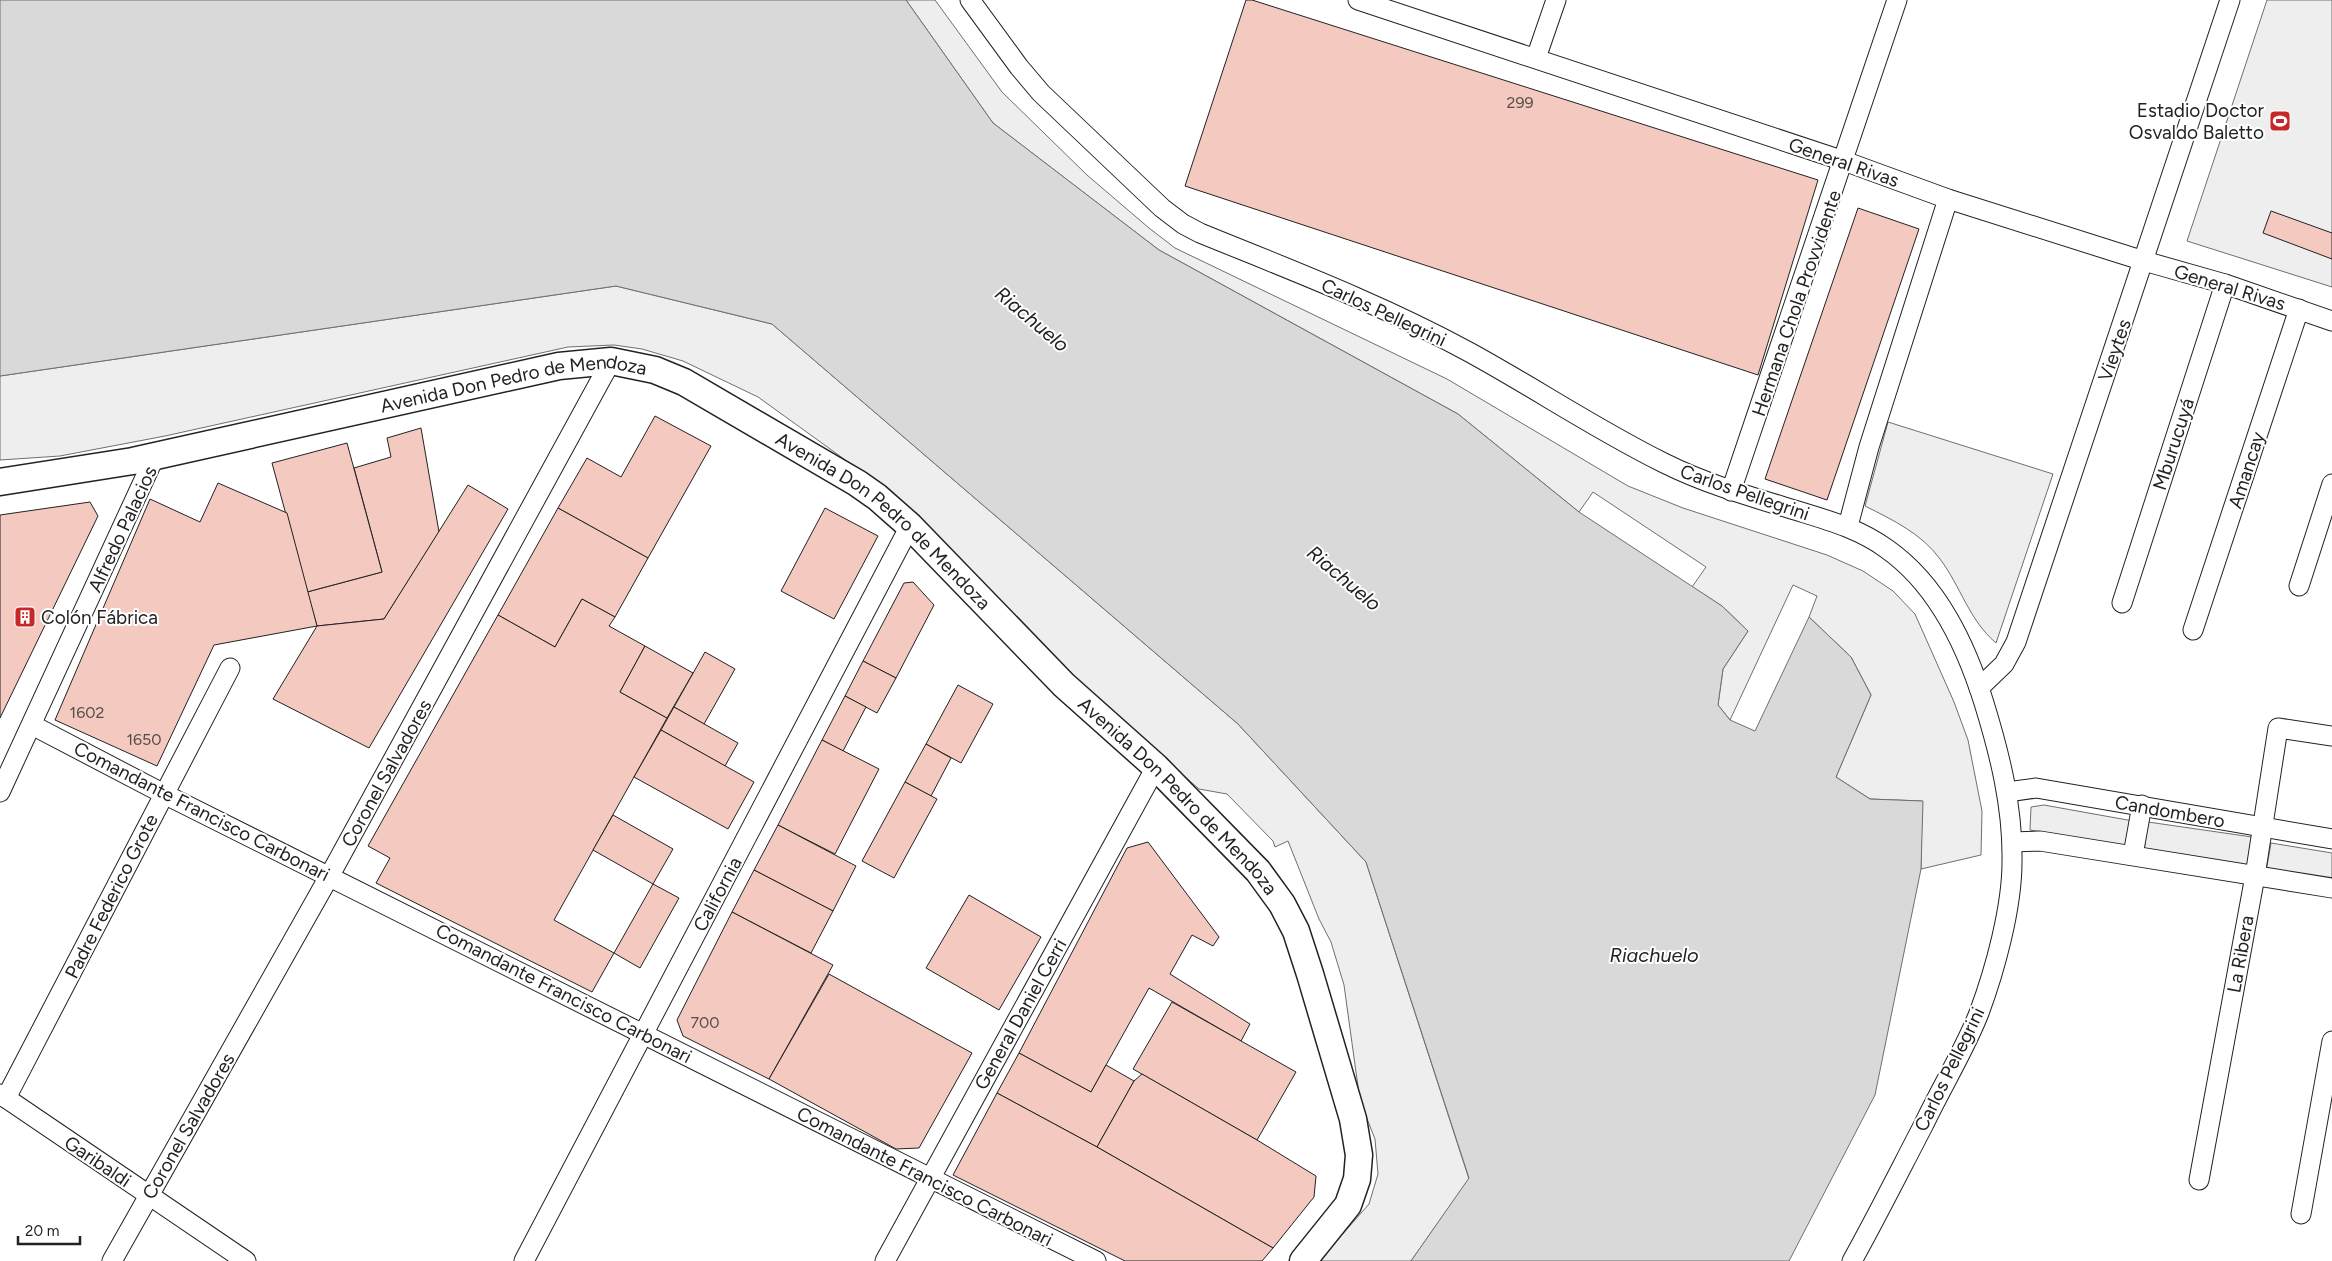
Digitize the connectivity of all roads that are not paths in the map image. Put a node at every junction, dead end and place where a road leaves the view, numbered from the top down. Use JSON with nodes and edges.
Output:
{"nodes":[{"id":1,"x":970,"y":0,"type":"edge"},
{"id":2,"x":1358,"y":0,"type":"edge"},
{"id":3,"x":1556,"y":0,"type":"edge"},
{"id":4,"x":1897,"y":0,"type":"edge"},
{"id":5,"x":2230,"y":0,"type":"edge"},
{"id":6,"x":1536,"y":58,"type":"junction"},
{"id":7,"x":1844,"y":161,"type":"junction"},
{"id":8,"x":1948,"y":199,"type":"junction"},
{"id":9,"x":2144,"y":261,"type":"junction"},
{"id":10,"x":2225,"y":284,"type":"junction"},
{"id":11,"x":2299,"y":309,"type":"junction"},
{"id":12,"x":2332,"y":321,"type":"edge"},
{"id":13,"x":611,"y":361,"type":"junction"},
{"id":14,"x":155,"y":456,"type":"junction"},
{"id":15,"x":0,"y":482,"type":"edge"},
{"id":16,"x":2332,"y":484,"type":"edge"},
{"id":17,"x":1732,"y":491,"type":"junction"},
{"id":18,"x":910,"y":526,"type":"junction"},
{"id":19,"x":1848,"y":526,"type":"junction"},
{"id":20,"x":2298,"y":586,"type":"dead end"},
{"id":21,"x":2122,"y":603,"type":"dead end"},
{"id":22,"x":2193,"y":630,"type":"dead end"},
{"id":23,"x":230,"y":668,"type":"dead end"},
{"id":24,"x":1979,"y":688,"type":"junction"},
{"id":25,"x":32,"y":725,"type":"junction"},
{"id":26,"x":2332,"y":736,"type":"edge"},
{"id":27,"x":1156,"y":768,"type":"junction"},
{"id":28,"x":0,"y":792,"type":"edge"},
{"id":29,"x":2007,"y":792,"type":"junction"},
{"id":30,"x":164,"y":794,"type":"junction"},
{"id":31,"x":2142,"y":806,"type":"junction"},
{"id":32,"x":2262,"y":827,"type":"junction"},
{"id":33,"x":2332,"y":839,"type":"edge"},
{"id":34,"x":2012,"y":842,"type":"junction"},
{"id":35,"x":2134,"y":855,"type":"junction"},
{"id":36,"x":330,"y":875,"type":"junction"},
{"id":37,"x":2255,"y":876,"type":"junction"},
{"id":38,"x":2332,"y":888,"type":"edge"},
{"id":39,"x":644,"y":1034,"type":"junction"},
{"id":40,"x":2332,"y":1041,"type":"edge"},
{"id":41,"x":3,"y":1096,"type":"edge"},
{"id":42,"x":930,"y":1178,"type":"junction"},
{"id":43,"x":2199,"y":1180,"type":"dead end"},
{"id":44,"x":149,"y":1195,"type":"junction"},
{"id":45,"x":2301,"y":1214,"type":"dead end"},
{"id":46,"x":112,"y":1261,"type":"edge"},
{"id":47,"x":246,"y":1261,"type":"edge"},
{"id":48,"x":524,"y":1261,"type":"edge"},
{"id":49,"x":885,"y":1261,"type":"edge"},
{"id":50,"x":1096,"y":1261,"type":"edge"},
{"id":51,"x":1303,"y":1261,"type":"edge"},
{"id":52,"x":1852,"y":1261,"type":"edge"}],
"edges":[{"from":1,"to":17,"type":"street","name":"Carlos Pellegrini"},
{"from":2,"to":6,"type":"street","name":"General Rivas"},
{"from":3,"to":6,"type":"street"},
{"from":4,"to":7,"type":"street","name":"Hermana Chola Provvidente"},
{"from":5,"to":9,"type":"street","name":"Vieytes"},
{"from":6,"to":7,"type":"street","name":"General Rivas"},
{"from":7,"to":8,"type":"street","name":"General Rivas"},
{"from":7,"to":17,"type":"street","name":"Hermana Chola Provvidente"},
{"from":8,"to":9,"type":"street","name":"General Rivas"},
{"from":8,"to":19,"type":"street"},
{"from":9,"to":10,"type":"street","name":"General Rivas"},
{"from":9,"to":24,"type":"street","name":"Vieytes"},
{"from":10,"to":11,"type":"street","name":"General Rivas"},
{"from":10,"to":21,"type":"street","name":"Mburucuyá"},
{"from":11,"to":12,"type":"street","name":"General Rivas"},
{"from":11,"to":22,"type":"street","name":"Amancay"},
{"from":13,"to":14,"type":"main road","name":"Avenida Don Pedro de Mendoza"},
{"from":13,"to":18,"type":"main road","name":"Avenida Don Pedro de Mendoza"},
{"from":13,"to":36,"type":"street","name":"Coronel Salvadores"},
{"from":14,"to":15,"type":"main road","name":"Avenida Don Pedro de Mendoza"},
{"from":14,"to":25,"type":"street","name":"Alfredo Palacios"},
{"from":16,"to":20,"type":"street"},
{"from":17,"to":19,"type":"street","name":"Carlos Pellegrini"},
{"from":18,"to":27,"type":"main road","name":"Avenida Don Pedro de Mendoza"},
{"from":18,"to":39,"type":"street","name":"California"},
{"from":19,"to":24,"type":"street","name":"Carlos Pellegrini"},
{"from":23,"to":30,"type":"street","name":"Padre Federico Grote"},
{"from":24,"to":29,"type":"street","name":"Carlos Pellegrini"},
{"from":25,"to":28,"type":"street","name":"Alfredo Palacios"},
{"from":25,"to":30,"type":"street","name":"Comandante Francisco Carbonari"},
{"from":26,"to":32,"type":"street","name":"La Ribera"},
{"from":27,"to":42,"type":"street","name":"General Daniel Cerri"},
{"from":27,"to":51,"type":"main road","name":"Avenida Don Pedro de Mendoza"},
{"from":29,"to":31,"type":"street","name":"Candombero"},
{"from":29,"to":34,"type":"street","name":"Carlos Pellegrini"},
{"from":30,"to":36,"type":"street","name":"Comandante Francisco Carbonari"},
{"from":30,"to":41,"type":"street","name":"Padre Federico Grote"},
{"from":31,"to":32,"type":"street","name":"Candombero"},
{"from":31,"to":35,"type":"street"},
{"from":32,"to":33,"type":"street","name":"Candombero"},
{"from":32,"to":37,"type":"street","name":"La Ribera"},
{"from":34,"to":35,"type":"street"},
{"from":34,"to":52,"type":"street","name":"Carlos Pellegrini"},
{"from":35,"to":37,"type":"street"},
{"from":36,"to":39,"type":"street","name":"Comandante Francisco Carbonari"},
{"from":36,"to":44,"type":"street","name":"Coronel Salvadores"},
{"from":37,"to":38,"type":"street"},
{"from":37,"to":43,"type":"street","name":"La Ribera"},
{"from":39,"to":42,"type":"street","name":"Comandante Francisco Carbonari"},
{"from":39,"to":48,"type":"street","name":"California"},
{"from":40,"to":45,"type":"street"},
{"from":41,"to":44,"type":"street","name":"Garibaldi"},
{"from":42,"to":49,"type":"street","name":"General Daniel Cerri"},
{"from":42,"to":50,"type":"street","name":"Comandante Francisco Carbonari"},
{"from":44,"to":46,"type":"street","name":"Coronel Salvadores"},
{"from":44,"to":47,"type":"street","name":"Garibaldi"}]}
